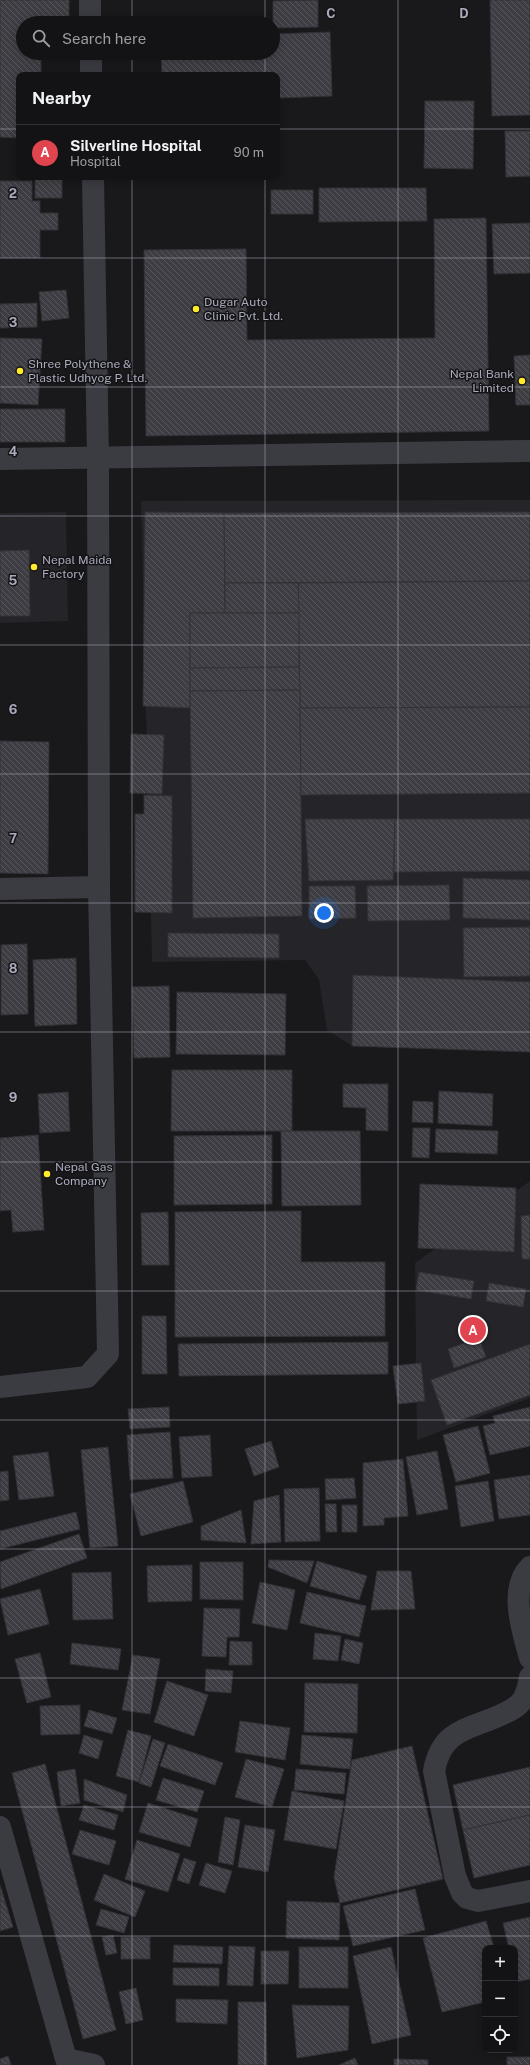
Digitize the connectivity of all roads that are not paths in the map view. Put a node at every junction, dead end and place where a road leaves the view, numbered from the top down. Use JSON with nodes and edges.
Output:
{"nodes":[{"id":1,"x":90,"y":0,"type":"edge"},
{"id":2,"x":90,"y":16,"type":"edge"},
{"id":3,"x":91,"y":60,"type":"edge"},
{"id":4,"x":91,"y":72,"type":"edge"},
{"id":5,"x":93,"y":180,"type":"edge"},
{"id":6,"x":530,"y":451,"type":"edge"},
{"id":7,"x":98,"y":457,"type":"junction"},
{"id":8,"x":0,"y":459,"type":"edge"},
{"id":9,"x":99,"y":887,"type":"junction"},
{"id":10,"x":0,"y":889,"type":"edge"},
{"id":11,"x":0,"y":1387,"type":"edge"},
{"id":12,"x":530,"y":1567,"type":"edge"},
{"id":13,"x":530,"y":1658,"type":"edge"},
{"id":14,"x":530,"y":1677,"type":"edge"},
{"id":15,"x":0,"y":1827,"type":"edge"},
{"id":16,"x":530,"y":1891,"type":"edge"},
{"id":17,"x":94,"y":2065,"type":"edge"}],
"edges":[{"from":1,"to":2,"type":"street"},
{"from":3,"to":4,"type":"street"},
{"from":5,"to":7,"type":"street"},
{"from":6,"to":7,"type":"street"},
{"from":7,"to":8,"type":"street"},
{"from":7,"to":9,"type":"street"},
{"from":9,"to":10,"type":"street"},
{"from":9,"to":11,"type":"street"},
{"from":12,"to":13,"type":"street"},
{"from":14,"to":16,"type":"street"},
{"from":15,"to":17,"type":"street"}]}
